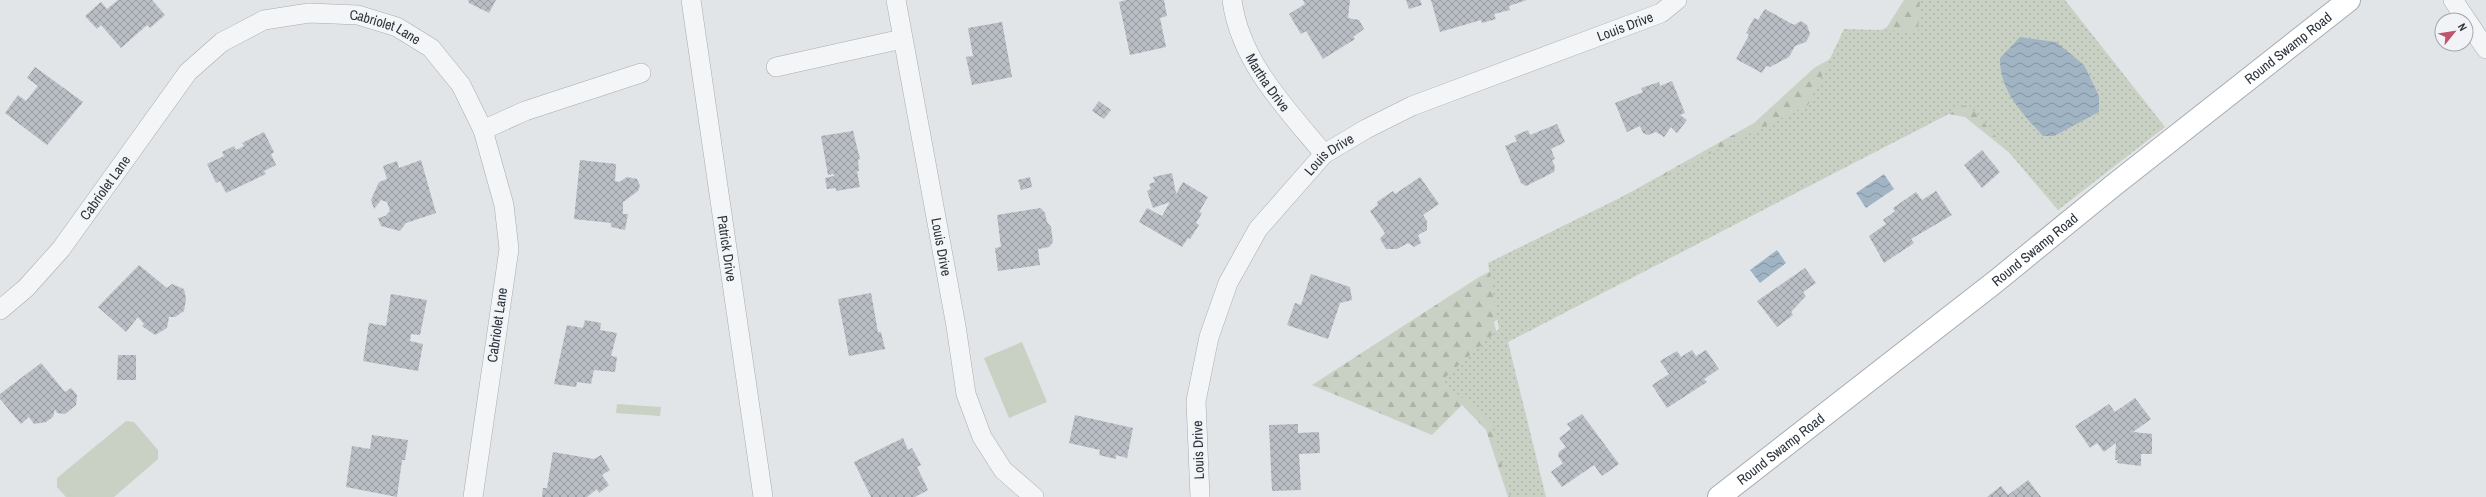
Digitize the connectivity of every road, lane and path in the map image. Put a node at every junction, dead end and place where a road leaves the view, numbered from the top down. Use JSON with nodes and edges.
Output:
{"nodes":[{"id":1,"x":691,"y":0,"type":"edge"},
{"id":2,"x":896,"y":0,"type":"edge"},
{"id":3,"x":1232,"y":0,"type":"edge"},
{"id":4,"x":1677,"y":0,"type":"edge"},
{"id":5,"x":2349,"y":0,"type":"edge"},
{"id":6,"x":2453,"y":0,"type":"edge"},
{"id":7,"x":902,"y":39,"type":"junction"},
{"id":8,"x":2486,"y":49,"type":"edge"},
{"id":9,"x":776,"y":66,"type":"dead end"},
{"id":10,"x":641,"y":73,"type":"dead end"},
{"id":11,"x":483,"y":130,"type":"junction"},
{"id":12,"x":1324,"y":154,"type":"junction"},
{"id":13,"x":0,"y":310,"type":"edge"},
{"id":14,"x":473,"y":497,"type":"edge"},
{"id":15,"x":763,"y":497,"type":"edge"},
{"id":16,"x":1034,"y":497,"type":"edge"},
{"id":17,"x":1200,"y":497,"type":"edge"},
{"id":18,"x":1719,"y":497,"type":"edge"}],
"edges":[{"from":1,"to":15,"type":"street","name":"Patrick Drive"},
{"from":2,"to":7,"type":"street","name":"Louis Drive"},
{"from":3,"to":12,"type":"street","name":"Martha Drive"},
{"from":4,"to":12,"type":"street","name":"Louis Drive"},
{"from":5,"to":18,"type":"street","name":"Round Swamp Road"},
{"from":6,"to":8,"type":"street"},
{"from":7,"to":9,"type":"street"},
{"from":7,"to":16,"type":"street","name":"Louis Drive"},
{"from":10,"to":11,"type":"street"},
{"from":11,"to":13,"type":"street","name":"Cabriolet Lane"},
{"from":11,"to":14,"type":"street","name":"Cabriolet Lane"},
{"from":12,"to":17,"type":"street","name":"Louis Drive"}]}
